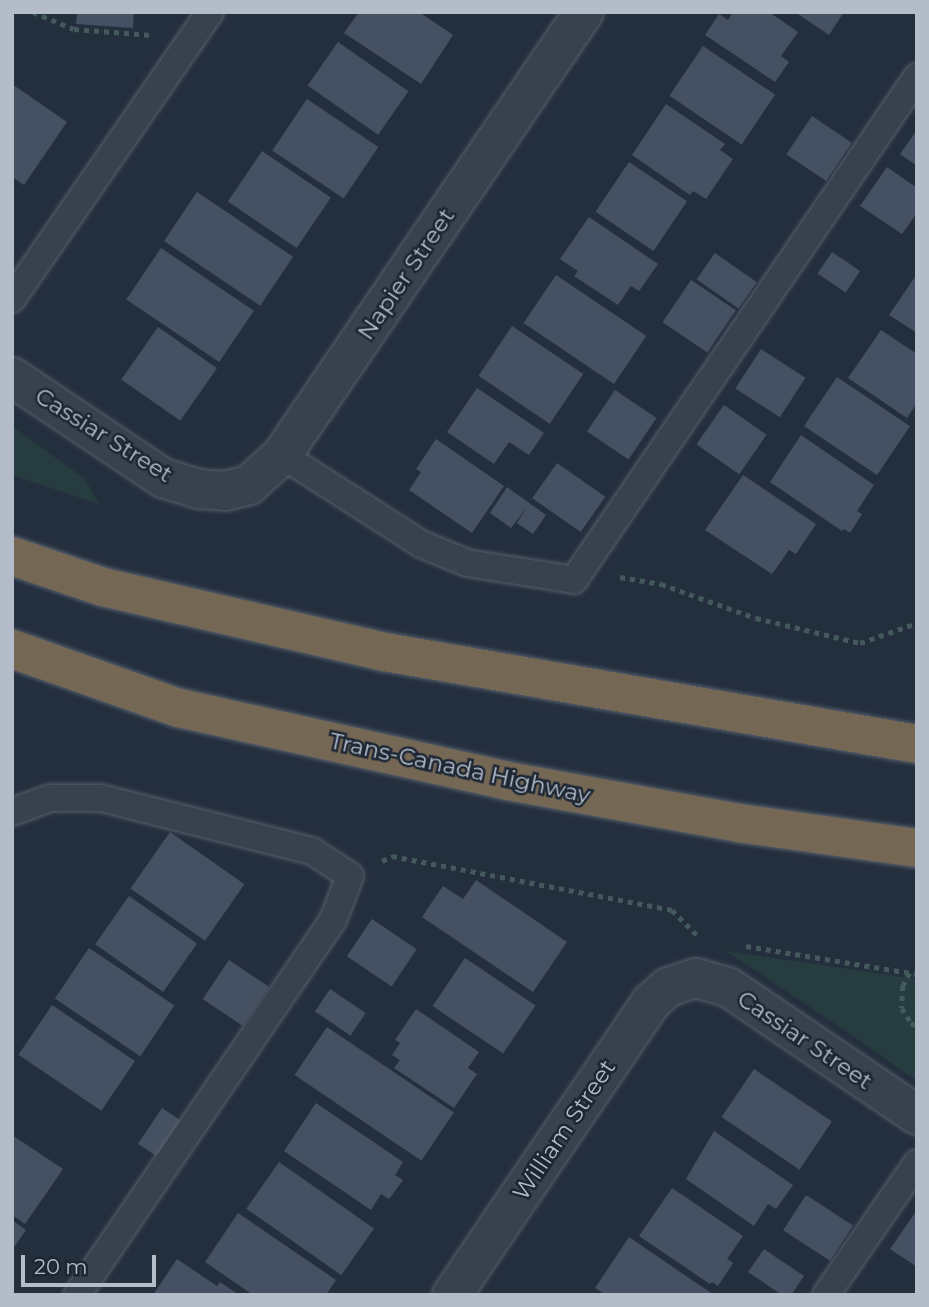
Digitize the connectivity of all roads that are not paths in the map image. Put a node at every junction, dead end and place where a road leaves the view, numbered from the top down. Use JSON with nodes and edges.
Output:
{"nodes":[{"id":1,"x":210,"y":12,"type":"edge"},
{"id":2,"x":584,"y":12,"type":"edge"},
{"id":3,"x":917,"y":77,"type":"edge"},
{"id":4,"x":12,"y":299,"type":"edge"},
{"id":5,"x":12,"y":377,"type":"edge"},
{"id":6,"x":282,"y":455,"type":"junction"},
{"id":7,"x":198,"y":489,"type":"joint"},
{"id":8,"x":12,"y":556,"type":"edge"},
{"id":9,"x":12,"y":649,"type":"edge"},
{"id":10,"x":917,"y":744,"type":"edge"},
{"id":11,"x":12,"y":812,"type":"edge"},
{"id":12,"x":917,"y":848,"type":"edge"},
{"id":13,"x":688,"y":979,"type":"joint"},
{"id":14,"x":917,"y":1115,"type":"edge"},
{"id":15,"x":917,"y":1163,"type":"edge"},
{"id":16,"x":77,"y":1295,"type":"edge"},
{"id":17,"x":452,"y":1295,"type":"edge"},
{"id":18,"x":826,"y":1295,"type":"edge"}],
"edges":[{"from":1,"to":4,"type":"lane"},
{"from":2,"to":6,"type":"street","name":"Napier Street"},
{"from":3,"to":6,"type":"lane"},
{"from":5,"to":7,"type":"street","name":"Cassiar Street"},
{"from":6,"to":7,"type":"street","name":"Napier Street"},
{"from":8,"to":10,"type":"highway"},
{"from":9,"to":12,"type":"highway","name":"Trans-Canada Highway"},
{"from":11,"to":16,"type":"lane"},
{"from":13,"to":14,"type":"street","name":"Cassiar Street"},
{"from":13,"to":17,"type":"street","name":"William Street"},
{"from":15,"to":18,"type":"lane"}]}
